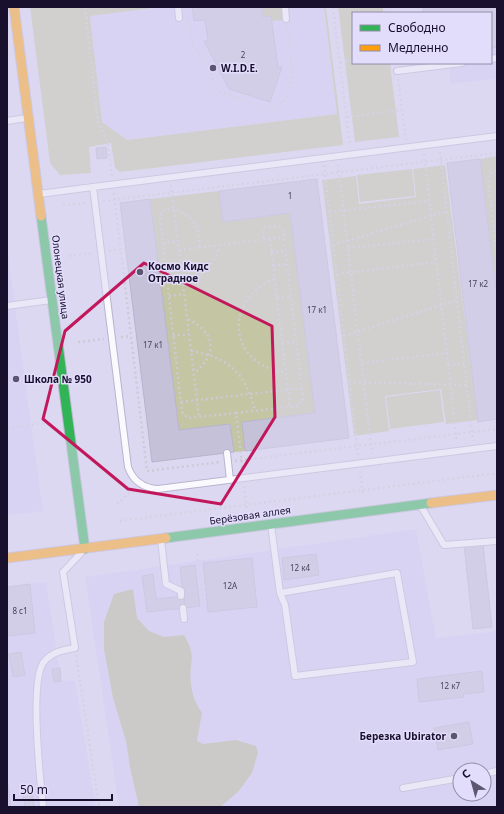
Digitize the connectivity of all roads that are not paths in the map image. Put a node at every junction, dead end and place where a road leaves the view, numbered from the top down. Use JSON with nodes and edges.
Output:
{"nodes":[{"id":1,"x":14,"y":7,"type":"edge"},
{"id":2,"x":178,"y":7,"type":"edge"},
{"id":3,"x":285,"y":7,"type":"edge"},
{"id":4,"x":179,"y":18,"type":"road end"},
{"id":5,"x":286,"y":20,"type":"road end"},
{"id":6,"x":455,"y":64,"type":"edge"},
{"id":7,"x":397,"y":72,"type":"road end"},
{"id":8,"x":28,"y":117,"type":"junction"},
{"id":9,"x":7,"y":121,"type":"edge"},
{"id":10,"x":497,"y":136,"type":"edge"},
{"id":11,"x":93,"y":187,"type":"junction"},
{"id":12,"x":39,"y":194,"type":"junction"},
{"id":13,"x":52,"y":300,"type":"junction"},
{"id":14,"x":7,"y":306,"type":"edge"},
{"id":15,"x":497,"y":446,"type":"edge"},
{"id":16,"x":227,"y":453,"type":"dead end"},
{"id":17,"x":230,"y":480,"type":"junction"},
{"id":18,"x":497,"y":495,"type":"edge"},
{"id":19,"x":420,"y":505,"type":"junction"},
{"id":20,"x":271,"y":523,"type":"junction"},
{"id":21,"x":161,"y":538,"type":"junction"},
{"id":22,"x":497,"y":541,"type":"edge"},
{"id":23,"x":85,"y":549,"type":"junction"},
{"id":24,"x":7,"y":558,"type":"edge"},
{"id":25,"x":280,"y":593,"type":"junction"},
{"id":26,"x":181,"y":596,"type":"dead end"},
{"id":27,"x":183,"y":608,"type":"dead end"},
{"id":28,"x":184,"y":619,"type":"dead end"},
{"id":29,"x":452,"y":779,"type":"edge"},
{"id":30,"x":403,"y":788,"type":"dead end"},
{"id":31,"x":43,"y":807,"type":"edge"}],
"edges":[{"from":1,"to":8,"type":"street","name":"Олонецкая улица"},
{"from":2,"to":4,"type":"lane"},
{"from":3,"to":5,"type":"lane"},
{"from":6,"to":7,"type":"lane"},
{"from":8,"to":9,"type":"lane"},
{"from":8,"to":12,"type":"street","name":"Олонецкая улица"},
{"from":10,"to":11,"type":"lane"},
{"from":11,"to":12,"type":"lane"},
{"from":11,"to":17,"type":"lane"},
{"from":12,"to":13,"type":"street","name":"Олонецкая улица"},
{"from":13,"to":14,"type":"lane"},
{"from":13,"to":23,"type":"street","name":"Олонецкая улица"},
{"from":15,"to":17,"type":"lane"},
{"from":16,"to":17,"type":"lane"},
{"from":18,"to":19,"type":"street","name":"Берёзовая аллея"},
{"from":19,"to":20,"type":"street","name":"Берёзовая аллея"},
{"from":19,"to":22,"type":"lane"},
{"from":20,"to":21,"type":"street","name":"Берёзовая аллея"},
{"from":20,"to":25,"type":"lane"},
{"from":21,"to":23,"type":"street","name":"Берёзовая аллея"},
{"from":21,"to":26,"type":"lane"},
{"from":23,"to":24,"type":"street","name":"Берёзовая аллея"},
{"from":23,"to":31,"type":"lane"},
{"from":25,"to":25,"type":"lane"},
{"from":27,"to":28,"type":"lane"},
{"from":29,"to":30,"type":"lane"}]}
